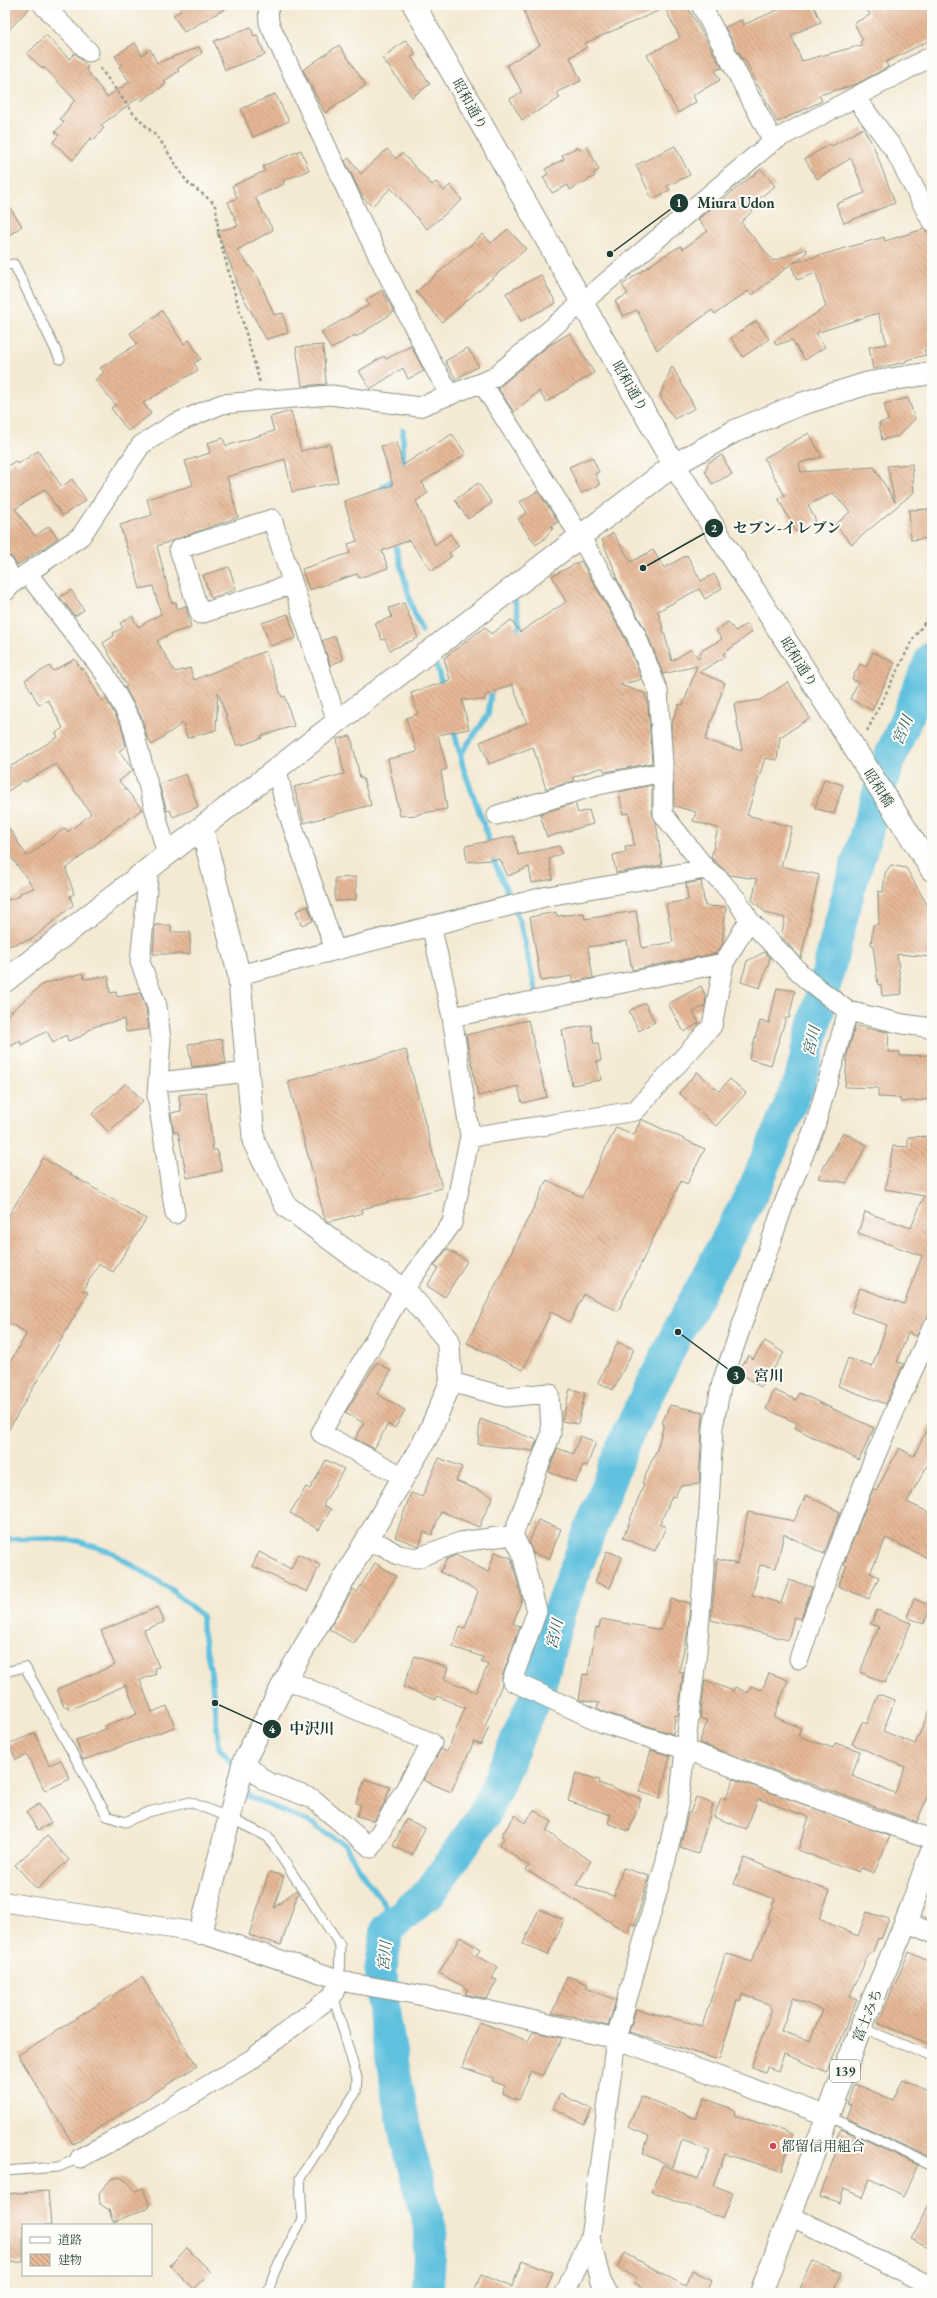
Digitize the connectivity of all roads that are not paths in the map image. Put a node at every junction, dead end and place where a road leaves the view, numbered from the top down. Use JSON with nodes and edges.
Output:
{"nodes":[{"id":1,"x":43,"y":5,"type":"edge"},
{"id":2,"x":268,"y":5,"type":"edge"},
{"id":3,"x":414,"y":5,"type":"edge"},
{"id":4,"x":701,"y":5,"type":"edge"},
{"id":5,"x":89,"y":52,"type":"road end"},
{"id":6,"x":932,"y":56,"type":"edge"},
{"id":7,"x":855,"y":97,"type":"junction"},
{"id":8,"x":773,"y":140,"type":"junction"},
{"id":9,"x":932,"y":222,"type":"edge"},
{"id":10,"x":5,"y":265,"type":"edge"},
{"id":11,"x":581,"y":301,"type":"junction"},
{"id":12,"x":60,"y":359,"type":"dead end"},
{"id":13,"x":932,"y":373,"type":"edge"},
{"id":14,"x":482,"y":383,"type":"junction"},
{"id":15,"x":451,"y":395,"type":"junction"},
{"id":16,"x":674,"y":465,"type":"junction"},
{"id":17,"x":580,"y":536,"type":"junction"},
{"id":18,"x":5,"y":566,"type":"edge"},
{"id":19,"x":15,"y":583,"type":"edge"},
{"id":20,"x":293,"y":584,"type":"junction"},
{"id":21,"x":337,"y":722,"type":"junction"},
{"id":22,"x":858,"y":754,"type":"joint"},
{"id":23,"x":277,"y":770,"type":"junction"},
{"id":24,"x":663,"y":772,"type":"junction"},
{"id":25,"x":497,"y":815,"type":"dead end"},
{"id":26,"x":202,"y":828,"type":"junction"},
{"id":27,"x":167,"y":855,"type":"junction"},
{"id":28,"x":149,"y":869,"type":"junction"},
{"id":29,"x":706,"y":869,"type":"junction"},
{"id":30,"x":932,"y":870,"type":"edge"},
{"id":31,"x":749,"y":920,"type":"junction"},
{"id":32,"x":431,"y":925,"type":"junction"},
{"id":33,"x":334,"y":950,"type":"junction"},
{"id":34,"x":724,"y":963,"type":"junction"},
{"id":35,"x":239,"y":975,"type":"junction"},
{"id":36,"x":5,"y":981,"type":"edge"},
{"id":37,"x":846,"y":1010,"type":"junction"},
{"id":38,"x":452,"y":1017,"type":"junction"},
{"id":39,"x":932,"y":1028,"type":"edge"},
{"id":40,"x":248,"y":1072,"type":"junction"},
{"id":41,"x":159,"y":1082,"type":"junction"},
{"id":42,"x":470,"y":1137,"type":"junction"},
{"id":43,"x":175,"y":1214,"type":"dead end"},
{"id":44,"x":404,"y":1289,"type":"junction"},
{"id":45,"x":932,"y":1328,"type":"edge"},
{"id":46,"x":451,"y":1382,"type":"junction"},
{"id":47,"x":404,"y":1477,"type":"junction"},
{"id":48,"x":513,"y":1535,"type":"junction"},
{"id":49,"x":364,"y":1545,"type":"junction"},
{"id":50,"x":799,"y":1659,"type":"dead end"},
{"id":51,"x":5,"y":1672,"type":"edge"},
{"id":52,"x":286,"y":1679,"type":"junction"},
{"id":53,"x":686,"y":1750,"type":"junction"},
{"id":54,"x":244,"y":1766,"type":"junction"},
{"id":55,"x":232,"y":1813,"type":"junction"},
{"id":56,"x":932,"y":1839,"type":"edge"},
{"id":57,"x":932,"y":1850,"type":"edge"},
{"id":58,"x":5,"y":1902,"type":"edge"},
{"id":59,"x":906,"y":1922,"type":"junction"},
{"id":60,"x":200,"y":1933,"type":"junction"},
{"id":61,"x":932,"y":1933,"type":"edge"},
{"id":62,"x":341,"y":1986,"type":"junction"},
{"id":63,"x":861,"y":2028,"type":"junction"},
{"id":64,"x":616,"y":2039,"type":"junction"},
{"id":65,"x":932,"y":2057,"type":"edge"},
{"id":66,"x":828,"y":2116,"type":"junction"},
{"id":67,"x":80,"y":2158,"type":"joint"},
{"id":68,"x":932,"y":2165,"type":"edge"},
{"id":69,"x":5,"y":2171,"type":"edge"},
{"id":70,"x":790,"y":2216,"type":"junction"},
{"id":71,"x":590,"y":2238,"type":"junction"},
{"id":72,"x":932,"y":2287,"type":"edge"},
{"id":73,"x":268,"y":2293,"type":"edge"},
{"id":74,"x":565,"y":2293,"type":"edge"},
{"id":75,"x":608,"y":2293,"type":"edge"},
{"id":76,"x":761,"y":2293,"type":"edge"}],
"edges":[{"from":1,"to":5,"type":"street"},
{"from":2,"to":15,"type":"street"},
{"from":3,"to":11,"type":"main road","name":"昭和通り"},
{"from":4,"to":8,"type":"street"},
{"from":6,"to":7,"type":"street"},
{"from":7,"to":8,"type":"street"},
{"from":7,"to":9,"type":"street"},
{"from":8,"to":11,"type":"street"},
{"from":10,"to":12,"type":"lane"},
{"from":11,"to":14,"type":"street"},
{"from":11,"to":16,"type":"main road","name":"昭和通り"},
{"from":13,"to":16,"type":"main road"},
{"from":14,"to":15,"type":"street"},
{"from":14,"to":17,"type":"street"},
{"from":15,"to":19,"type":"street"},
{"from":16,"to":17,"type":"main road"},
{"from":16,"to":22,"type":"main road","name":"昭和通り"},
{"from":17,"to":21,"type":"main road"},
{"from":17,"to":24,"type":"street"},
{"from":18,"to":19,"type":"street"},
{"from":19,"to":27,"type":"street"},
{"from":20,"to":20,"type":"street"},
{"from":20,"to":21,"type":"street"},
{"from":21,"to":23,"type":"main road"},
{"from":22,"to":30,"type":"main road","name":"昭和橋"},
{"from":23,"to":26,"type":"main road"},
{"from":23,"to":33,"type":"street"},
{"from":24,"to":25,"type":"street"},
{"from":24,"to":29,"type":"street"},
{"from":26,"to":27,"type":"main road"},
{"from":26,"to":35,"type":"main road"},
{"from":27,"to":28,"type":"main road"},
{"from":28,"to":36,"type":"main road"},
{"from":28,"to":41,"type":"street"},
{"from":29,"to":31,"type":"street"},
{"from":29,"to":32,"type":"street"},
{"from":31,"to":34,"type":"street"},
{"from":31,"to":37,"type":"street"},
{"from":32,"to":33,"type":"street"},
{"from":32,"to":38,"type":"street"},
{"from":33,"to":35,"type":"street"},
{"from":34,"to":38,"type":"street"},
{"from":34,"to":42,"type":"street"},
{"from":35,"to":40,"type":"main road"},
{"from":37,"to":39,"type":"street"},
{"from":37,"to":53,"type":"street"},
{"from":38,"to":42,"type":"street"},
{"from":40,"to":41,"type":"street"},
{"from":40,"to":44,"type":"main road"},
{"from":41,"to":43,"type":"street"},
{"from":42,"to":44,"type":"street"},
{"from":44,"to":46,"type":"main road"},
{"from":44,"to":47,"type":"street"},
{"from":45,"to":50,"type":"street"},
{"from":46,"to":47,"type":"main road"},
{"from":46,"to":48,"type":"street"},
{"from":47,"to":49,"type":"main road"},
{"from":48,"to":49,"type":"street"},
{"from":48,"to":53,"type":"street"},
{"from":49,"to":52,"type":"main road"},
{"from":51,"to":55,"type":"lane"},
{"from":52,"to":54,"type":"main road"},
{"from":52,"to":54,"type":"street"},
{"from":53,"to":56,"type":"street"},
{"from":53,"to":64,"type":"street"},
{"from":54,"to":55,"type":"main road"},
{"from":55,"to":60,"type":"main road"},
{"from":55,"to":62,"type":"lane"},
{"from":57,"to":59,"type":"main road","name":"富士みち","number":"139"},
{"from":58,"to":60,"type":"street"},
{"from":59,"to":61,"type":"street"},
{"from":59,"to":63,"type":"main road","name":"富士みち","number":"139"},
{"from":60,"to":62,"type":"street"},
{"from":62,"to":64,"type":"street"},
{"from":62,"to":67,"type":"street"},
{"from":62,"to":73,"type":"lane"},
{"from":63,"to":65,"type":"lane"},
{"from":63,"to":66,"type":"main road","name":"富士みち","number":"139"},
{"from":64,"to":66,"type":"street"},
{"from":64,"to":71,"type":"street"},
{"from":66,"to":68,"type":"lane"},
{"from":66,"to":70,"type":"main road","name":"富士みち","number":"139"},
{"from":67,"to":69,"type":"lane"},
{"from":70,"to":72,"type":"street"},
{"from":70,"to":76,"type":"main road","name":"富士みち","number":"139"},
{"from":71,"to":74,"type":"street"},
{"from":71,"to":75,"type":"street"}]}
